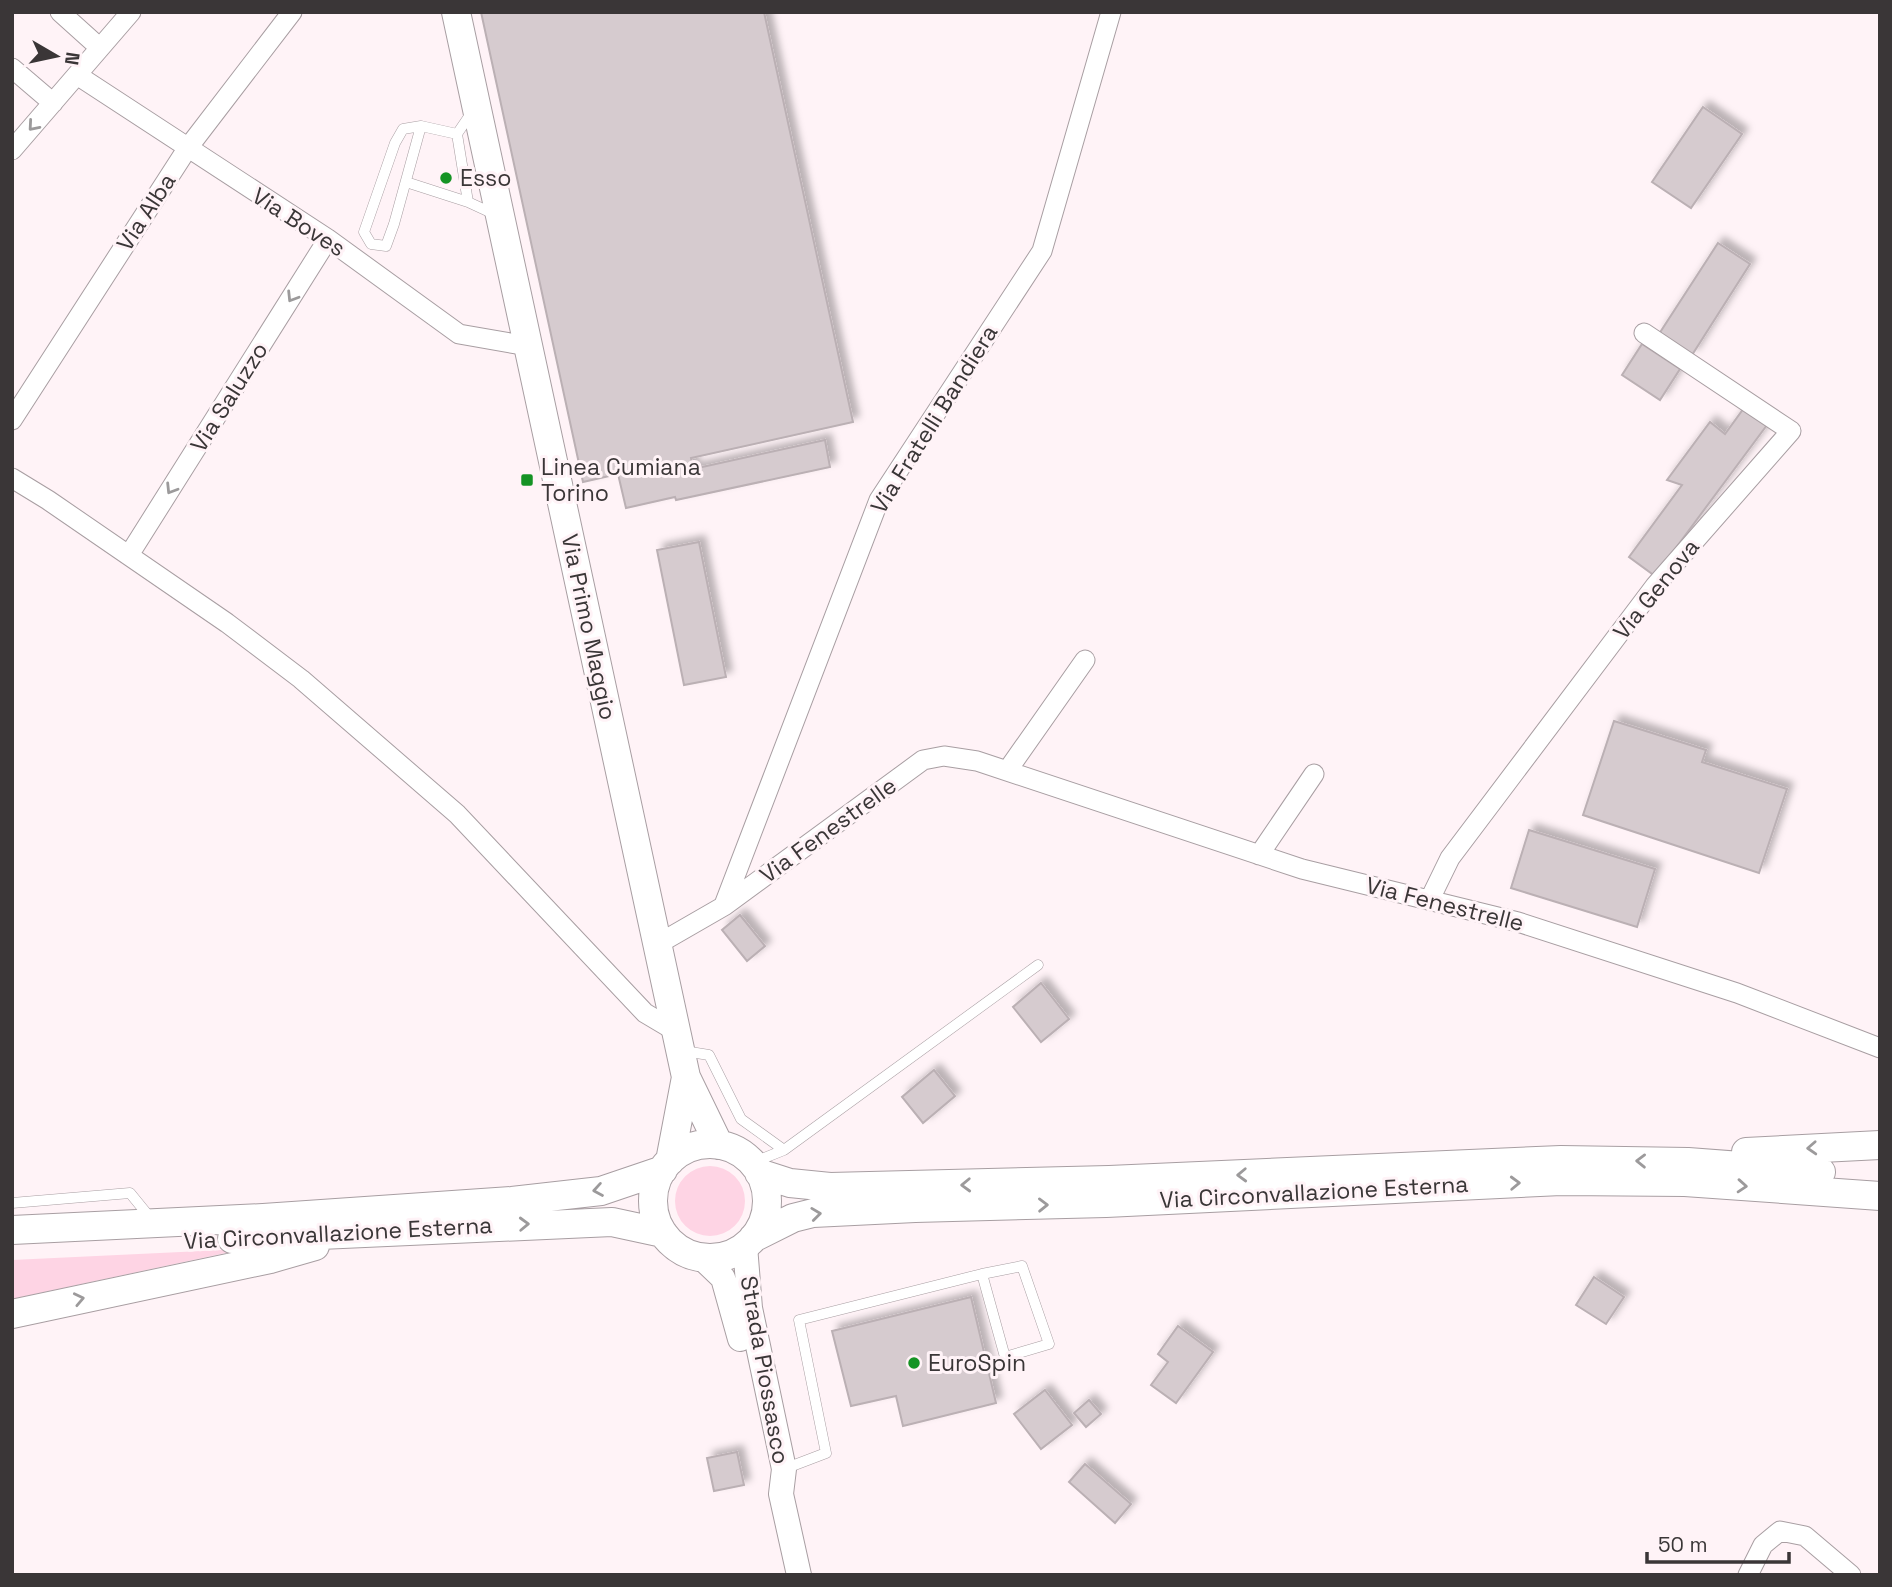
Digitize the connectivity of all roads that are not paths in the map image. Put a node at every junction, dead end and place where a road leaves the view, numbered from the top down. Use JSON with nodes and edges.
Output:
{"nodes":[{"id":1,"x":60,"y":12,"type":"edge"},
{"id":2,"x":131,"y":12,"type":"edge"},
{"id":3,"x":292,"y":12,"type":"edge"},
{"id":4,"x":456,"y":12,"type":"edge"},
{"id":5,"x":1111,"y":12,"type":"edge"},
{"id":6,"x":100,"y":48,"type":"junction"},
{"id":7,"x":12,"y":68,"type":"edge"},
{"id":8,"x":77,"y":75,"type":"junction"},
{"id":9,"x":53,"y":103,"type":"junction"},
{"id":10,"x":476,"y":105,"type":"junction"},
{"id":11,"x":421,"y":126,"type":"junction"},
{"id":12,"x":457,"y":134,"type":"junction"},
{"id":13,"x":187,"y":149,"type":"junction"},
{"id":14,"x":12,"y":150,"type":"edge"},
{"id":15,"x":406,"y":182,"type":"junction"},
{"id":16,"x":468,"y":202,"type":"junction"},
{"id":17,"x":500,"y":217,"type":"junction"},
{"id":18,"x":328,"y":239,"type":"junction"},
{"id":19,"x":1644,"y":333,"type":"dead end"},
{"id":20,"x":528,"y":346,"type":"junction"},
{"id":21,"x":12,"y":420,"type":"edge"},
{"id":22,"x":12,"y":478,"type":"edge"},
{"id":23,"x":129,"y":555,"type":"junction"},
{"id":24,"x":1084,"y":660,"type":"dead end"},
{"id":25,"x":1007,"y":771,"type":"junction"},
{"id":26,"x":1314,"y":774,"type":"dead end"},
{"id":27,"x":1259,"y":855,"type":"junction"},
{"id":28,"x":1430,"y":899,"type":"junction"},
{"id":29,"x":724,"y":906,"type":"junction"},
{"id":30,"x":658,"y":944,"type":"junction"},
{"id":31,"x":1038,"y":965,"type":"dead end"},
{"id":32,"x":1880,"y":1048,"type":"edge"},
{"id":33,"x":681,"y":1053,"type":"junction"},
{"id":34,"x":719,"y":1145,"type":"junction"},
{"id":35,"x":1880,"y":1145,"type":"edge"},
{"id":36,"x":784,"y":1150,"type":"junction"},
{"id":37,"x":1688,"y":1162,"type":"junction"},
{"id":38,"x":666,"y":1165,"type":"junction"},
{"id":39,"x":755,"y":1168,"type":"junction"},
{"id":40,"x":1880,"y":1177,"type":"edge"},
{"id":41,"x":1880,"y":1196,"type":"edge"},
{"id":42,"x":12,"y":1203,"type":"edge"},
{"id":43,"x":155,"y":1223,"type":"junction"},
{"id":44,"x":357,"y":1223,"type":"junction"},
{"id":45,"x":12,"y":1230,"type":"edge"},
{"id":46,"x":663,"y":1233,"type":"junction"},
{"id":47,"x":749,"y":1242,"type":"junction"},
{"id":48,"x":12,"y":1249,"type":"edge"},
{"id":49,"x":702,"y":1258,"type":"junction"},
{"id":50,"x":982,"y":1274,"type":"junction"},
{"id":51,"x":12,"y":1314,"type":"edge"},
{"id":52,"x":783,"y":1482,"type":"junction"},
{"id":53,"x":799,"y":1575,"type":"edge"},
{"id":54,"x":1748,"y":1575,"type":"edge"},
{"id":55,"x":1851,"y":1575,"type":"edge"}],
"edges":[{"from":1,"to":6,"type":"street"},
{"from":2,"to":6,"type":"street"},
{"from":3,"to":13,"type":"street","name":"Via Alba"},
{"from":4,"to":10,"type":"main road","name":"Via Primo Maggio"},
{"from":5,"to":29,"type":"street","name":"Via Fratelli Bandiera"},
{"from":6,"to":8,"type":"street"},
{"from":7,"to":9,"type":"street"},
{"from":8,"to":9,"type":"street"},
{"from":8,"to":13,"type":"street","name":"Via Boves"},
{"from":9,"to":14,"type":"street","one_way":true},
{"from":10,"to":12,"type":"lane"},
{"from":10,"to":17,"type":"main road","name":"Via Primo Maggio"},
{"from":11,"to":12,"type":"lane"},
{"from":11,"to":15,"type":"lane"},
{"from":11,"to":15,"type":"lane"},
{"from":12,"to":16,"type":"lane"},
{"from":13,"to":18,"type":"street","name":"Via Boves"},
{"from":13,"to":21,"type":"street","name":"Via Alba"},
{"from":15,"to":16,"type":"lane"},
{"from":16,"to":17,"type":"lane"},
{"from":17,"to":20,"type":"main road","name":"Via Primo Maggio"},
{"from":18,"to":20,"type":"street","name":"Via Boves"},
{"from":18,"to":23,"type":"street","name":"Via Saluzzo","one_way":true},
{"from":19,"to":28,"type":"street","name":"Via Genova"},
{"from":20,"to":30,"type":"main road","name":"Via Primo Maggio"},
{"from":22,"to":23,"type":"street"},
{"from":23,"to":33,"type":"street"},
{"from":24,"to":25,"type":"street"},
{"from":25,"to":27,"type":"street","name":"Via Fenestrelle"},
{"from":25,"to":29,"type":"street","name":"Via Fenestrelle"},
{"from":26,"to":27,"type":"street"},
{"from":27,"to":28,"type":"street","name":"Via Fenestrelle"},
{"from":28,"to":32,"type":"street","name":"Via Fenestrelle"},
{"from":29,"to":30,"type":"street","name":"Via Fenestrelle"},
{"from":30,"to":33,"type":"main road","name":"Via Primo Maggio"},
{"from":31,"to":36,"type":"lane"},
{"from":33,"to":34,"type":"main road","name":"Via Primo Maggio"},
{"from":33,"to":36,"type":"lane"},
{"from":33,"to":38,"type":"main road","name":"Via Primo Maggio"},
{"from":34,"to":38,"type":"main road"},
{"from":34,"to":39,"type":"main road"},
{"from":35,"to":37,"type":"main road","one_way":true},
{"from":36,"to":39,"type":"lane"},
{"from":37,"to":39,"type":"main road","name":"Via Circonvallazione Esterna","one_way":true},
{"from":37,"to":40,"type":"main road","name":"Via Circonvallazione Esterna"},
{"from":38,"to":44,"type":"main road","name":"Via Circonvallazione Esterna","one_way":true},
{"from":38,"to":46,"type":"main road"},
{"from":39,"to":47,"type":"main road"},
{"from":47,"to":41,"type":"main road","name":"Via Circonvallazione Esterna","one_way":true},
{"from":42,"to":43,"type":"lane","name":"Via Circonvallazione Esterna"},
{"from":43,"to":44,"type":"main road","name":"Via Circonvallazione Esterna"},
{"from":43,"to":45,"type":"main road","name":"Via Circonvallazione Esterna"},
{"from":44,"to":46,"type":"main road","name":"Via Circonvallazione Esterna","one_way":true},
{"from":44,"to":48,"type":"main road","name":"Via Circonvallazione Esterna"},
{"from":51,"to":44,"type":"main road","one_way":true},
{"from":46,"to":49,"type":"main road"},
{"from":47,"to":49,"type":"main road"},
{"from":47,"to":52,"type":"street","name":"Strada Piossasco"},
{"from":49,"to":52,"type":"street","name":"Strada Piossasco"},
{"from":50,"to":50,"type":"lane"},
{"from":50,"to":52,"type":"lane"},
{"from":52,"to":53,"type":"street","name":"Strada Piossasco"},
{"from":54,"to":55,"type":"street"}]}
